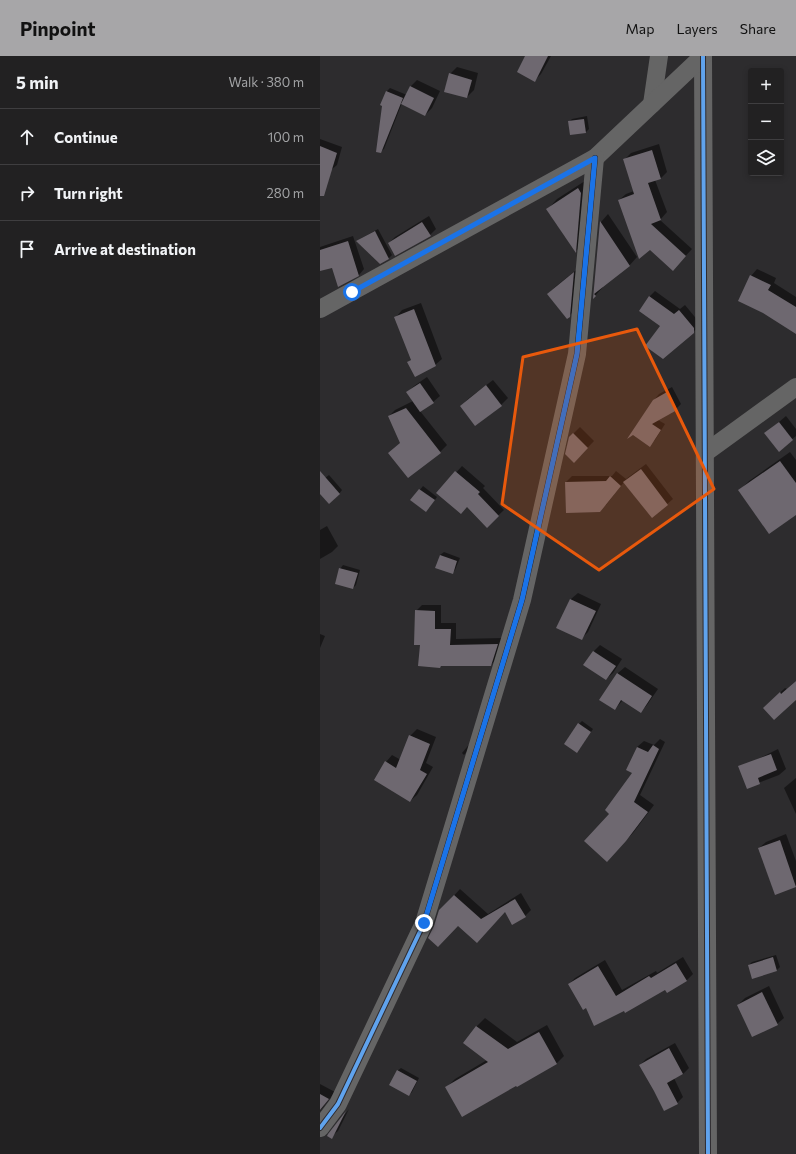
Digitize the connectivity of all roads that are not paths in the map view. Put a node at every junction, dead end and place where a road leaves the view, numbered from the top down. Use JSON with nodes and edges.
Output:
{"nodes":[{"id":1,"x":659,"y":56,"type":"edge"},
{"id":2,"x":703,"y":56,"type":"edge"},
{"id":3,"x":652,"y":104,"type":"junction"},
{"id":4,"x":595,"y":158,"type":"junction"},
{"id":5,"x":320,"y":309,"type":"edge"},
{"id":6,"x":796,"y":387,"type":"edge"},
{"id":7,"x":705,"y":453,"type":"junction"},
{"id":8,"x":320,"y":1128,"type":"edge"},
{"id":9,"x":708,"y":1154,"type":"edge"}],
"edges":[{"from":1,"to":3,"type":"street"},
{"from":2,"to":3,"type":"street"},
{"from":2,"to":7,"type":"street"},
{"from":3,"to":4,"type":"street"},
{"from":4,"to":5,"type":"street"},
{"from":4,"to":8,"type":"street"},
{"from":6,"to":7,"type":"street"},
{"from":7,"to":9,"type":"street"}]}
